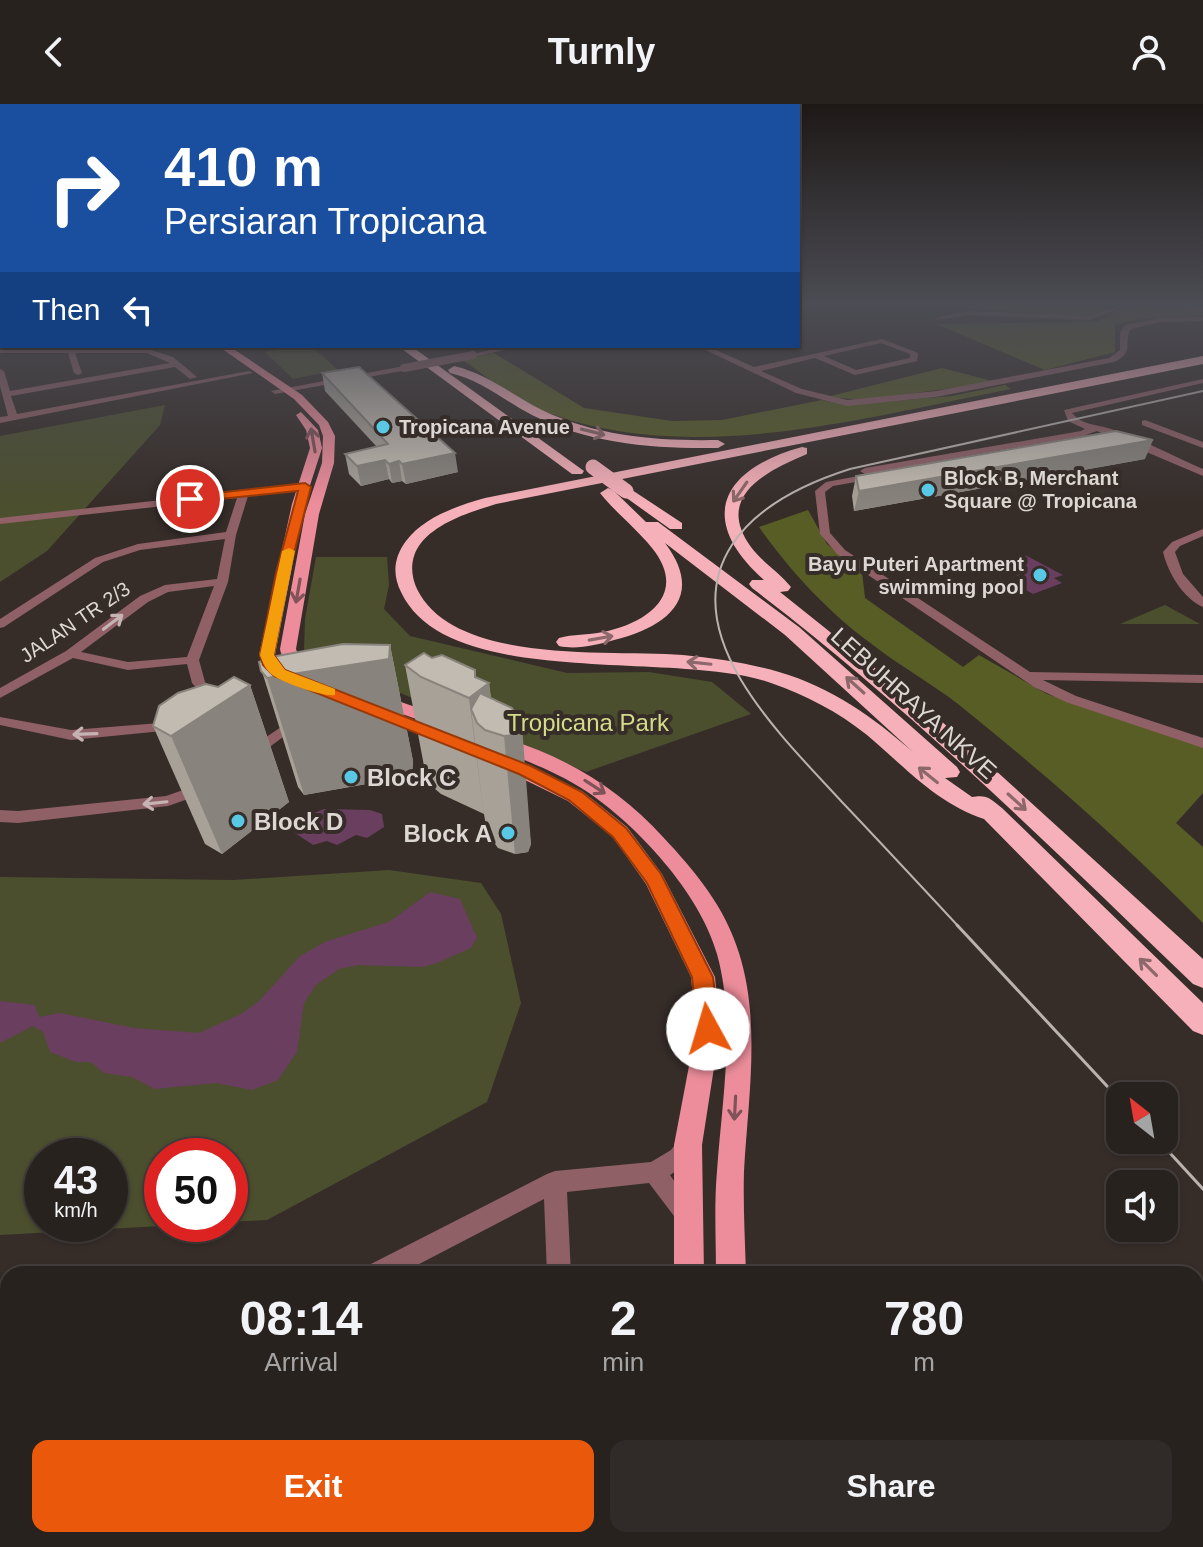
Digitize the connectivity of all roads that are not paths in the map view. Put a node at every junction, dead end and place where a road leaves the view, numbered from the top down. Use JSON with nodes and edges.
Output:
{"nodes":[{"id":1,"x":140,"y":370,"type":"edge"},
{"id":2,"x":184,"y":370,"type":"edge"},
{"id":3,"x":246,"y":370,"type":"edge"},
{"id":4,"x":253,"y":370,"type":"edge"},
{"id":5,"x":392,"y":370,"type":"edge"},
{"id":6,"x":392,"y":370,"type":"edge"},
{"id":7,"x":438,"y":370,"type":"edge"},
{"id":8,"x":454,"y":370,"type":"edge"},
{"id":9,"x":456,"y":370,"type":"edge"},
{"id":10,"x":755,"y":370,"type":"edge"},
{"id":11,"x":1057,"y":370,"type":"edge"},
{"id":12,"x":1153,"y":370,"type":"edge"},
{"id":13,"x":1196,"y":370,"type":"edge"},
{"id":14,"x":0,"y":371,"type":"edge"},
{"id":15,"x":249,"y":373,"type":"junction"},
{"id":16,"x":193,"y":377,"type":"dead end"},
{"id":17,"x":1203,"y":382,"type":"edge"},
{"id":18,"x":310,"y":387,"type":"joint"},
{"id":19,"x":286,"y":392,"type":"junction"},
{"id":20,"x":6,"y":394,"type":"junction"},
{"id":21,"x":13,"y":417,"type":"junction"},
{"id":22,"x":0,"y":420,"type":"edge"},
{"id":23,"x":1145,"y":423,"type":"dead end"},
{"id":24,"x":1091,"y":430,"type":"junction"},
{"id":25,"x":850,"y":433,"type":"junction"},
{"id":26,"x":1106,"y":434,"type":"junction"},
{"id":27,"x":1203,"y":445,"type":"edge"},
{"id":28,"x":1203,"y":473,"type":"edge"},
{"id":29,"x":840,"y":482,"type":"junction"},
{"id":30,"x":312,"y":487,"type":"junction"},
{"id":31,"x":244,"y":492,"type":"junction"},
{"id":32,"x":617,"y":492,"type":"junction"},
{"id":33,"x":0,"y":521,"type":"edge"},
{"id":34,"x":1203,"y":532,"type":"edge"},
{"id":35,"x":231,"y":535,"type":"junction"},
{"id":36,"x":222,"y":582,"type":"junction"},
{"id":37,"x":1203,"y":603,"type":"edge"},
{"id":38,"x":0,"y":624,"type":"edge"},
{"id":39,"x":71,"y":654,"type":"junction"},
{"id":40,"x":192,"y":660,"type":"junction"},
{"id":41,"x":875,"y":676,"type":"junction"},
{"id":42,"x":1024,"y":676,"type":"junction"},
{"id":43,"x":1203,"y":679,"type":"edge"},
{"id":44,"x":318,"y":682,"type":"edge"},
{"id":45,"x":0,"y":694,"type":"edge"},
{"id":46,"x":359,"y":698,"type":"edge"},
{"id":47,"x":227,"y":707,"type":"edge"},
{"id":48,"x":305,"y":714,"type":"edge"},
{"id":49,"x":0,"y":721,"type":"edge"},
{"id":50,"x":183,"y":725,"type":"edge"},
{"id":51,"x":452,"y":734,"type":"edge"},
{"id":52,"x":1203,"y":743,"type":"edge"},
{"id":53,"x":994,"y":814,"type":"junction"},
{"id":54,"x":0,"y":816,"type":"edge"},
{"id":55,"x":1203,"y":976,"type":"edge"},
{"id":56,"x":1203,"y":1022,"type":"edge"},
{"id":57,"x":688,"y":1145,"type":"junction"},
{"id":58,"x":654,"y":1172,"type":"junction"},
{"id":59,"x":555,"y":1182,"type":"junction"},
{"id":60,"x":688,"y":1218,"type":"junction"},
{"id":61,"x":391,"y":1266,"type":"edge"},
{"id":62,"x":559,"y":1266,"type":"edge"},
{"id":63,"x":689,"y":1266,"type":"edge"},
{"id":64,"x":731,"y":1266,"type":"edge"}],
"edges":[{"from":1,"to":20,"type":"street"},
{"from":2,"to":16,"type":"street"},
{"from":3,"to":15,"type":"main road"},
{"from":4,"to":19,"type":"main road"},
{"from":5,"to":19,"type":"street"},
{"from":6,"to":18,"type":"street"},
{"from":7,"to":32,"type":"highway","name":"LEBUHRAYA NKVE"},
{"from":8,"to":32,"type":"highway","name":"LEBUHRAYA NKVE","bridge":true},
{"from":9,"to":25,"type":"highway","one_way":true},
{"from":10,"to":11,"type":"street"},
{"from":12,"to":25,"type":"highway"},
{"from":13,"to":25,"type":"highway"},
{"from":14,"to":20,"type":"street"},
{"from":15,"to":19,"type":"main road"},
{"from":15,"to":21,"type":"street"},
{"from":17,"to":24,"type":"street"},
{"from":17,"to":26,"type":"street"},
{"from":18,"to":19,"type":"main road"},
{"from":30,"to":19,"type":"main road","one_way":true},
{"from":19,"to":30,"type":"main road"},
{"from":20,"to":21,"type":"street"},
{"from":21,"to":22,"type":"street"},
{"from":23,"to":27,"type":"street"},
{"from":24,"to":26,"type":"street"},
{"from":24,"to":29,"type":"street"},
{"from":25,"to":32,"type":"highway","one_way":true},
{"from":25,"to":41,"type":"highway","one_way":true},
{"from":53,"to":25,"type":"highway","one_way":true},
{"from":26,"to":28,"type":"street"},
{"from":26,"to":29,"type":"street"},
{"from":29,"to":42,"type":"street"},
{"from":30,"to":31,"type":"street"},
{"from":30,"to":44,"type":"main road"},
{"from":31,"to":33,"type":"street"},
{"from":31,"to":35,"type":"street"},
{"from":32,"to":41,"type":"highway","name":"LEBUHRAYA NKVE"},
{"from":53,"to":32,"type":"highway","name":"LEBUHRAYA NKVE","one_way":true},
{"from":34,"to":37,"type":"street"},
{"from":35,"to":36,"type":"street"},
{"from":35,"to":38,"type":"street"},
{"from":39,"to":36,"type":"street","name":"JALAN TR 2/3","one_way":true},
{"from":36,"to":40,"type":"street"},
{"from":39,"to":40,"type":"street"},
{"from":39,"to":45,"type":"street","name":"JALAN TR 2/3"},
{"from":40,"to":47,"type":"street"},
{"from":41,"to":55,"type":"highway","name":"LEBUHRAYA NKVE","one_way":true},
{"from":42,"to":43,"type":"street"},
{"from":42,"to":52,"type":"street"},
{"from":46,"to":51,"type":"main road"},
{"from":48,"to":54,"type":"street","one_way":true},
{"from":50,"to":49,"type":"street","one_way":true},
{"from":56,"to":53,"type":"highway","name":"LEBUHRAYA NKVE","one_way":true},
{"from":57,"to":58,"type":"street"},
{"from":57,"to":60,"type":"main road"},
{"from":57,"to":64,"type":"main road","one_way":true},
{"from":58,"to":59,"type":"street"},
{"from":58,"to":60,"type":"street"},
{"from":59,"to":61,"type":"street"},
{"from":59,"to":62,"type":"street"},
{"from":60,"to":63,"type":"main road"}]}
